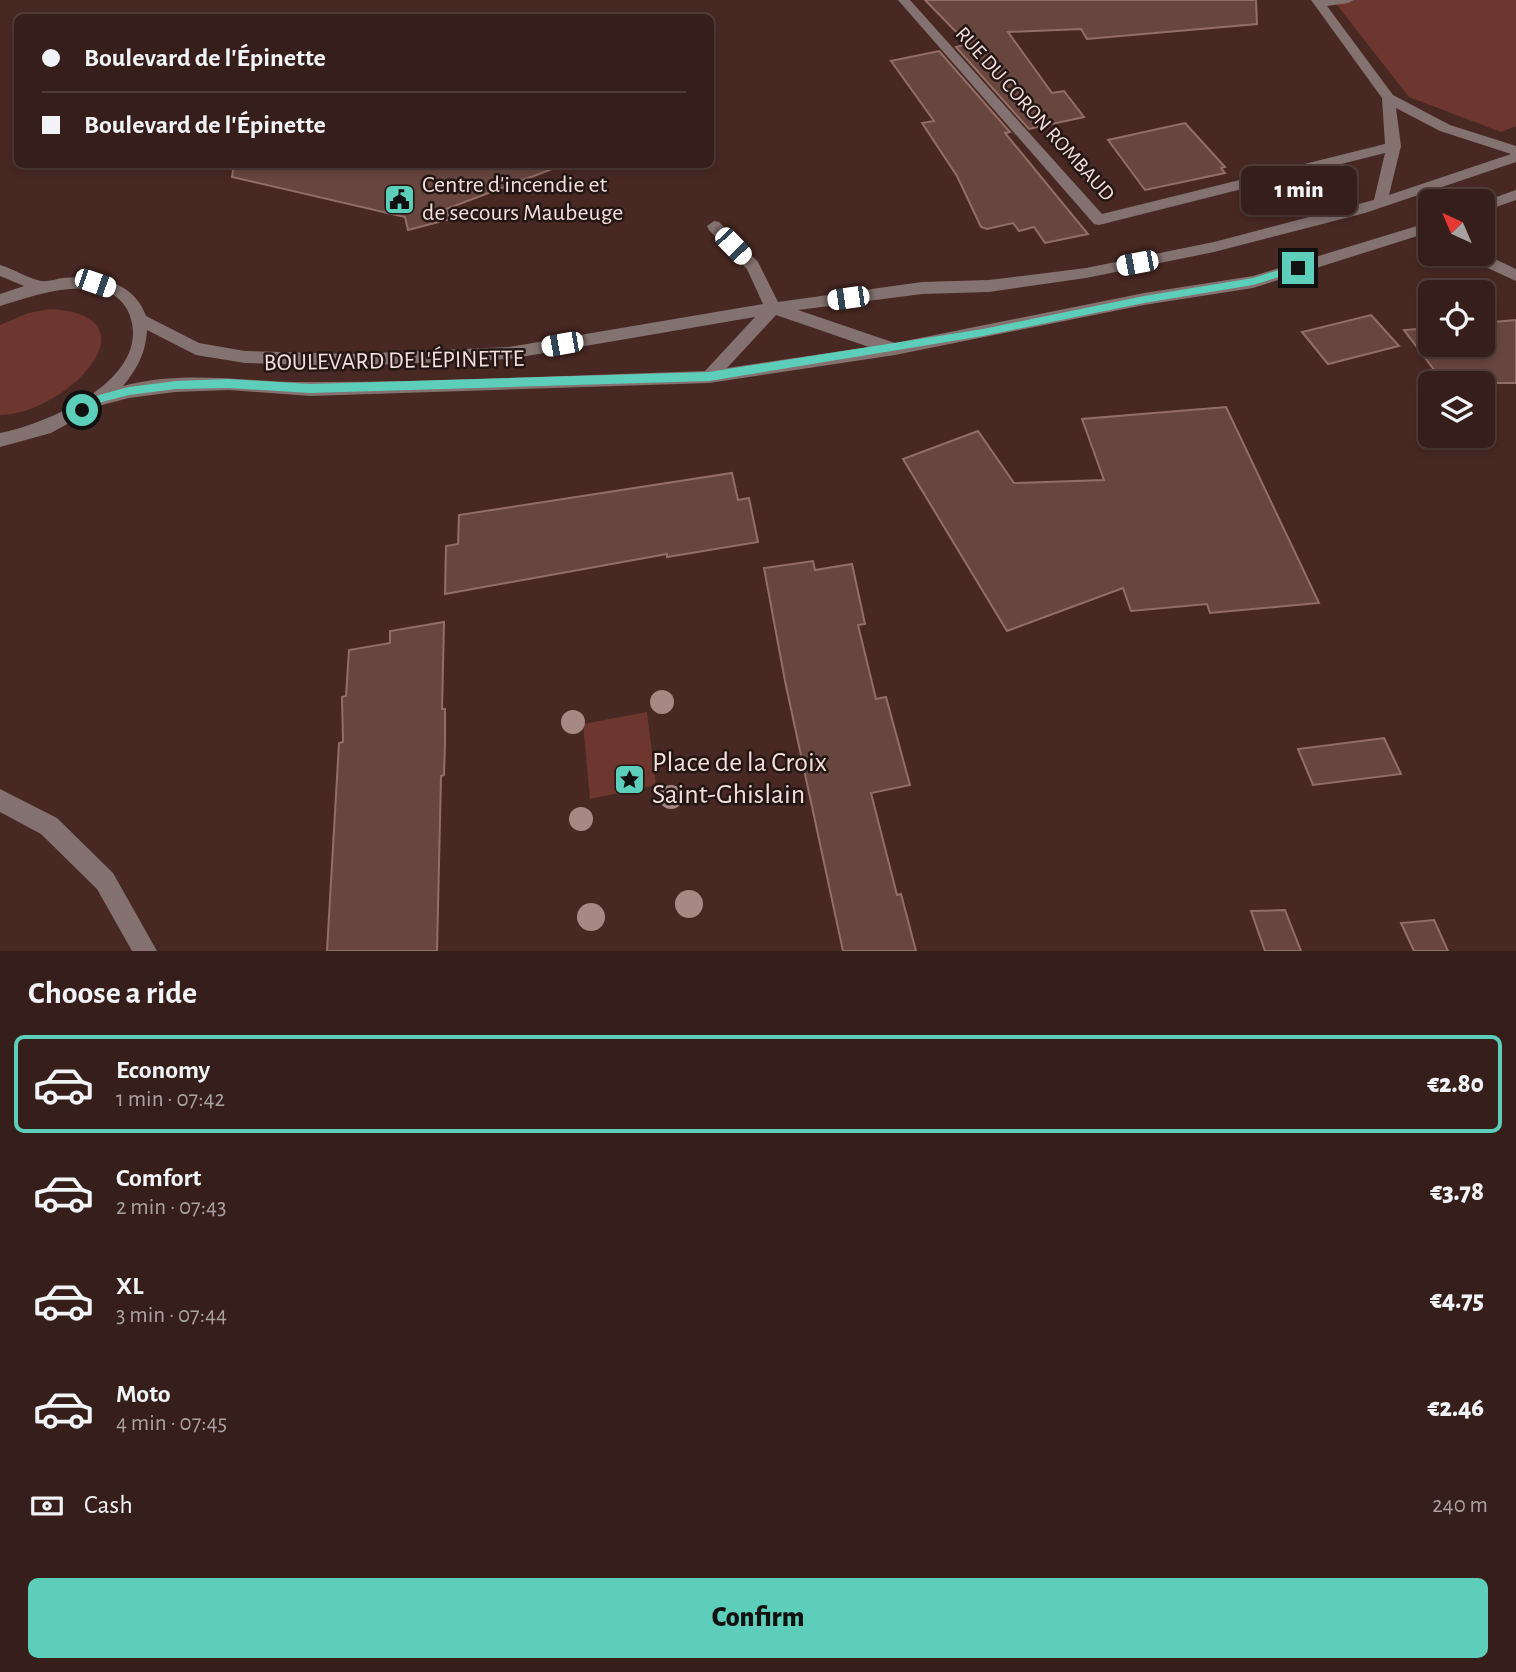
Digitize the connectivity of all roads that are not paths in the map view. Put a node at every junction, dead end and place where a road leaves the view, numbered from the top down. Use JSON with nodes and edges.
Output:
{"nodes":[{"id":1,"x":904,"y":0,"type":"edge"},
{"id":2,"x":1348,"y":0,"type":"edge"},
{"id":3,"x":1318,"y":1,"type":"edge"},
{"id":4,"x":1388,"y":98,"type":"junction"},
{"id":5,"x":1394,"y":146,"type":"junction"},
{"id":6,"x":1516,"y":151,"type":"edge"},
{"id":7,"x":1516,"y":157,"type":"edge"},
{"id":8,"x":1516,"y":195,"type":"edge"},
{"id":9,"x":1495,"y":202,"type":"edge"},
{"id":10,"x":1380,"y":204,"type":"junction"},
{"id":11,"x":714,"y":226,"type":"dead end"},
{"id":12,"x":1418,"y":231,"type":"edge"},
{"id":13,"x":1411,"y":234,"type":"junction"},
{"id":14,"x":1418,"y":236,"type":"edge"},
{"id":15,"x":1495,"y":265,"type":"edge"},
{"id":16,"x":0,"y":270,"type":"edge"},
{"id":17,"x":1516,"y":275,"type":"edge"},
{"id":18,"x":39,"y":286,"type":"junction"},
{"id":19,"x":0,"y":300,"type":"edge"},
{"id":20,"x":773,"y":308,"type":"junction"},
{"id":21,"x":141,"y":320,"type":"junction"},
{"id":22,"x":895,"y":349,"type":"junction"},
{"id":23,"x":709,"y":377,"type":"junction"},
{"id":24,"x":99,"y":399,"type":"junction"},
{"id":25,"x":0,"y":440,"type":"edge"},
{"id":26,"x":0,"y":800,"type":"edge"},
{"id":27,"x":145,"y":951,"type":"edge"}],
"edges":[{"from":1,"to":5,"type":"street","name":"RUE DU CORON ROMBAUD"},
{"from":2,"to":3,"type":"street"},
{"from":3,"to":4,"type":"street"},
{"from":4,"to":5,"type":"street"},
{"from":4,"to":6,"type":"street"},
{"from":5,"to":10,"type":"street"},
{"from":7,"to":10,"type":"street","name":"BOULEVARD DE L'ÉPINETTE"},
{"from":8,"to":9,"type":"street"},
{"from":10,"to":20,"type":"street","name":"BOULEVARD DE L'ÉPINETTE"},
{"from":11,"to":20,"type":"street"},
{"from":12,"to":13,"type":"street","name":"BOULEVARD DE L'ÉPINETTE"},
{"from":13,"to":14,"type":"street"},
{"from":13,"to":22,"type":"street","name":"BOULEVARD DE L'ÉPINETTE"},
{"from":15,"to":17,"type":"street"},
{"from":16,"to":18,"type":"street"},
{"from":18,"to":19,"type":"street"},
{"from":18,"to":21,"type":"street"},
{"from":20,"to":21,"type":"street","name":"BOULEVARD DE L'ÉPINETTE"},
{"from":20,"to":22,"type":"street"},
{"from":20,"to":23,"type":"street"},
{"from":21,"to":24,"type":"street"},
{"from":22,"to":23,"type":"street","name":"BOULEVARD DE L'ÉPINETTE"},
{"from":23,"to":24,"type":"street","name":"BOULEVARD DE L'ÉPINETTE"},
{"from":24,"to":25,"type":"street"},
{"from":26,"to":27,"type":"street"}]}
